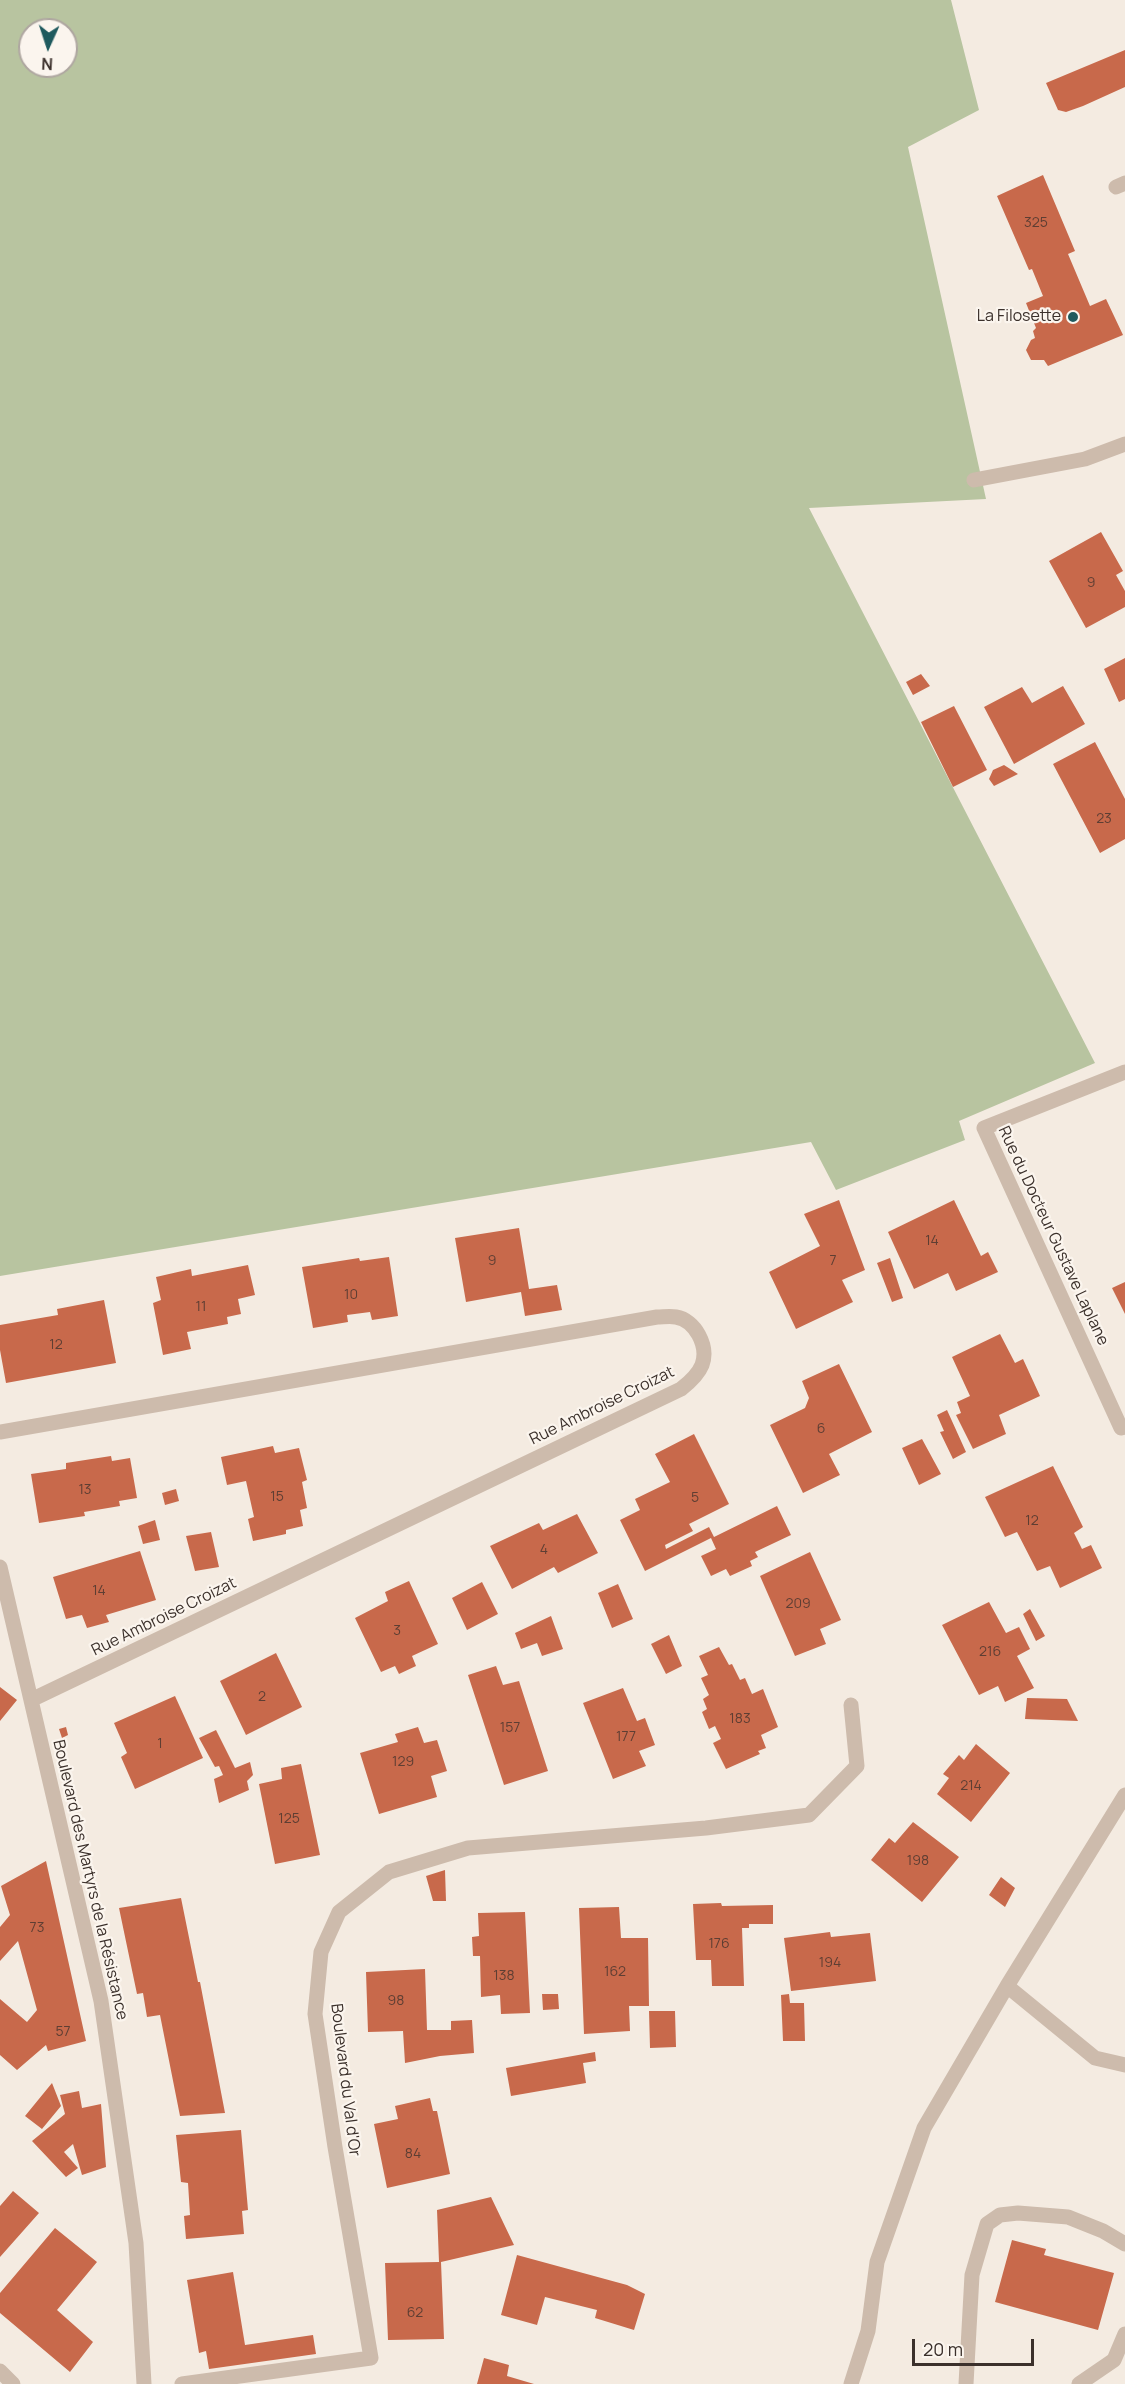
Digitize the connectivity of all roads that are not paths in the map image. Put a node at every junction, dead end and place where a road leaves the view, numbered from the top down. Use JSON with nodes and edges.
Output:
{"nodes":[{"id":1,"x":1125,"y":444,"type":"edge"},
{"id":2,"x":974,"y":480,"type":"dead end"},
{"id":3,"x":1125,"y":1072,"type":"edge"},
{"id":4,"x":1125,"y":1426,"type":"edge"},
{"id":5,"x":0,"y":1432,"type":"edge"},
{"id":6,"x":0,"y":1567,"type":"edge"},
{"id":7,"x":31,"y":1700,"type":"junction"},
{"id":8,"x":851,"y":1705,"type":"dead end"},
{"id":9,"x":1125,"y":1795,"type":"edge"},
{"id":10,"x":1006,"y":1986,"type":"junction"},
{"id":11,"x":1125,"y":2065,"type":"edge"},
{"id":12,"x":1125,"y":2244,"type":"edge"},
{"id":13,"x":1125,"y":2334,"type":"edge"},
{"id":14,"x":0,"y":2371,"type":"edge"},
{"id":15,"x":13,"y":2384,"type":"edge"},
{"id":16,"x":144,"y":2384,"type":"edge"},
{"id":17,"x":182,"y":2384,"type":"edge"},
{"id":18,"x":851,"y":2384,"type":"edge"},
{"id":19,"x":966,"y":2384,"type":"edge"},
{"id":20,"x":1079,"y":2384,"type":"edge"}],
"edges":[{"from":1,"to":2,"type":"street"},
{"from":3,"to":4,"type":"street","name":"Rue du Docteur Gustave Laplane"},
{"from":5,"to":7,"type":"street","name":"Rue Ambroise Croizat"},
{"from":6,"to":7,"type":"street","name":"Boulevard des Martyrs de la Résistance"},
{"from":7,"to":16,"type":"street","name":"Boulevard des Martyrs de la Résistance"},
{"from":8,"to":17,"type":"street","name":"Boulevard du Val d'Or"},
{"from":9,"to":10,"type":"street"},
{"from":10,"to":11,"type":"street"},
{"from":10,"to":18,"type":"street"},
{"from":12,"to":19,"type":"street"},
{"from":13,"to":20,"type":"street"},
{"from":14,"to":15,"type":"street"}]}
